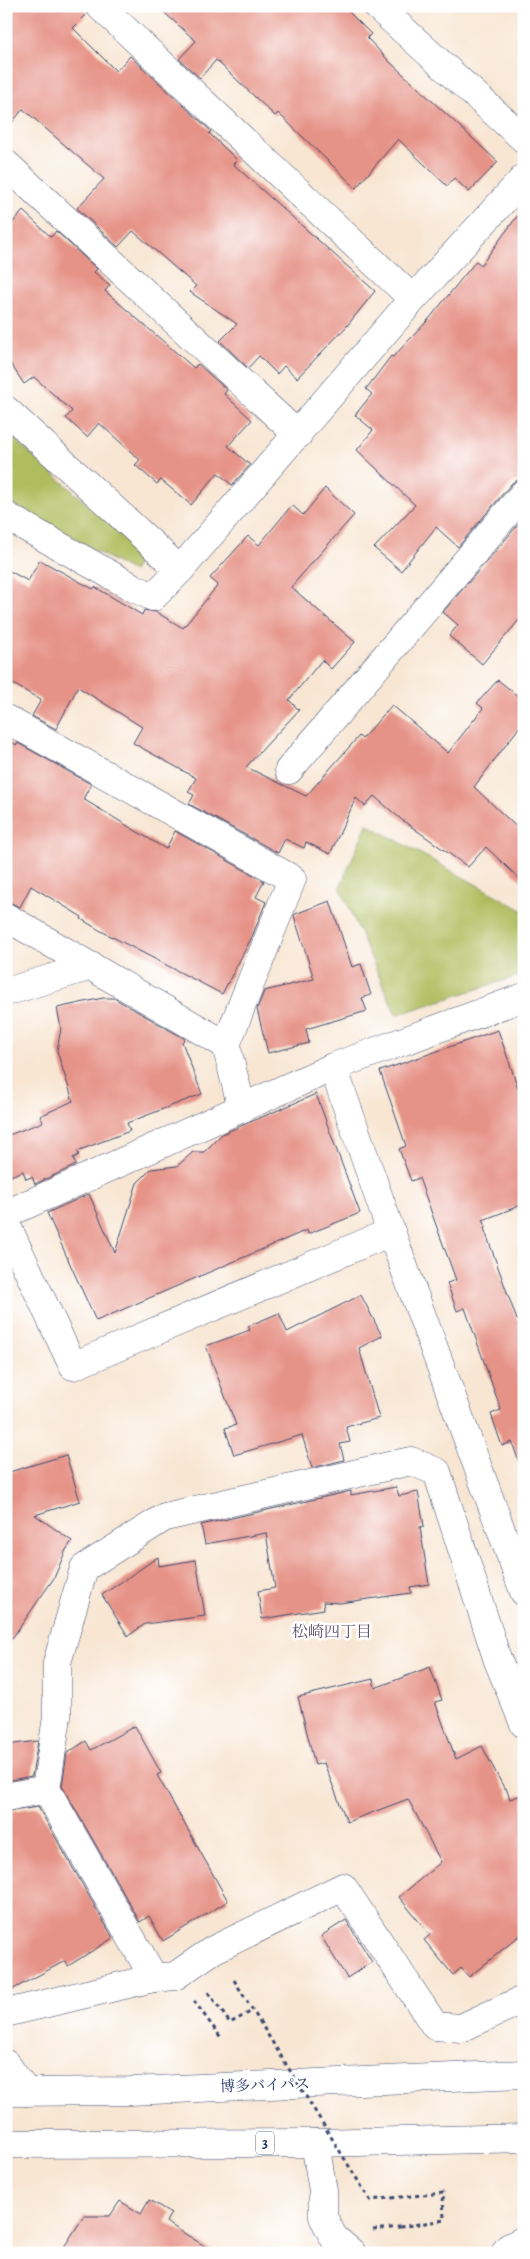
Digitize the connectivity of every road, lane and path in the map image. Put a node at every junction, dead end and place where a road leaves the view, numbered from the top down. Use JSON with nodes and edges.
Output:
{"nodes":[{"id":1,"x":100,"y":6,"type":"edge"},
{"id":2,"x":377,"y":6,"type":"edge"},
{"id":3,"x":524,"y":139,"type":"edge"},
{"id":4,"x":6,"y":164,"type":"edge"},
{"id":5,"x":524,"y":178,"type":"edge"},
{"id":6,"x":413,"y":299,"type":"junction"},
{"id":7,"x":6,"y":410,"type":"edge"},
{"id":8,"x":298,"y":435,"type":"junction"},
{"id":9,"x":524,"y":492,"type":"edge"},
{"id":10,"x":6,"y":516,"type":"edge"},
{"id":11,"x":180,"y":570,"type":"junction"},
{"id":12,"x":6,"y":719,"type":"edge"},
{"id":13,"x":289,"y":770,"type":"dead end"},
{"id":14,"x":6,"y":917,"type":"edge"},
{"id":15,"x":91,"y":966,"type":"junction"},
{"id":16,"x":6,"y":992,"type":"edge"},
{"id":17,"x":522,"y":1005,"type":"edge"},
{"id":18,"x":226,"y":1045,"type":"junction"},
{"id":19,"x":333,"y":1067,"type":"junction"},
{"id":20,"x":242,"y":1109,"type":"junction"},
{"id":21,"x":6,"y":1214,"type":"edge"},
{"id":22,"x":6,"y":1224,"type":"edge"},
{"id":23,"x":391,"y":1232,"type":"junction"},
{"id":24,"x":524,"y":1592,"type":"edge"},
{"id":25,"x":524,"y":1724,"type":"edge"},
{"id":26,"x":46,"y":1789,"type":"junction"},
{"id":27,"x":6,"y":1797,"type":"edge"},
{"id":28,"x":154,"y":1978,"type":"junction"},
{"id":29,"x":234,"y":1980,"type":"dead end"},
{"id":30,"x":204,"y":1988,"type":"dead end"},
{"id":31,"x":189,"y":1994,"type":"dead end"},
{"id":32,"x":522,"y":2000,"type":"edge"},
{"id":33,"x":252,"y":2011,"type":"junction"},
{"id":34,"x":6,"y":2012,"type":"edge"},
{"id":35,"x":222,"y":2039,"type":"dead end"},
{"id":36,"x":6,"y":2064,"type":"edge"},
{"id":37,"x":524,"y":2074,"type":"edge"},
{"id":38,"x":16,"y":2092,"type":"edge"},
{"id":39,"x":524,"y":2138,"type":"edge"},
{"id":40,"x":315,"y":2143,"type":"junction"},
{"id":41,"x":6,"y":2144,"type":"edge"},
{"id":42,"x":400,"y":2227,"type":"dead end"},
{"id":43,"x":524,"y":2240,"type":"edge"},
{"id":44,"x":343,"y":2250,"type":"edge"},
{"id":45,"x":504,"y":2253,"type":"edge"}],
"edges":[{"from":1,"to":6,"type":"main road"},
{"from":2,"to":3,"type":"main road"},
{"from":4,"to":8,"type":"main road"},
{"from":5,"to":6,"type":"main road"},
{"from":6,"to":8,"type":"main road"},
{"from":7,"to":11,"type":"main road"},
{"from":8,"to":11,"type":"main road"},
{"from":9,"to":13,"type":"main road"},
{"from":10,"to":11,"type":"main road"},
{"from":12,"to":18,"type":"main road"},
{"from":14,"to":15,"type":"main road"},
{"from":15,"to":16,"type":"main road"},
{"from":15,"to":18,"type":"main road"},
{"from":17,"to":19,"type":"main road"},
{"from":18,"to":20,"type":"main road"},
{"from":19,"to":20,"type":"main road"},
{"from":19,"to":23,"type":"main road"},
{"from":20,"to":21,"type":"main road"},
{"from":22,"to":23,"type":"main road"},
{"from":23,"to":24,"type":"main road"},
{"from":25,"to":26,"type":"main road"},
{"from":26,"to":27,"type":"main road"},
{"from":26,"to":28,"type":"main road"},
{"from":28,"to":32,"type":"main road"},
{"from":28,"to":34,"type":"main road"},
{"from":29,"to":33,"type":"path","bridge":true},
{"from":30,"to":33,"type":"path"},
{"from":31,"to":35,"type":"path"},
{"from":33,"to":42,"type":"path","bridge":true},
{"from":36,"to":38,"type":"main road"},
{"from":37,"to":38,"type":"main road","name":"博多バイパス"},
{"from":39,"to":40,"type":"main road","number":"3"},
{"from":40,"to":41,"type":"main road","number":"3"},
{"from":40,"to":44,"type":"main road"},
{"from":43,"to":45,"type":"main road"}]}
